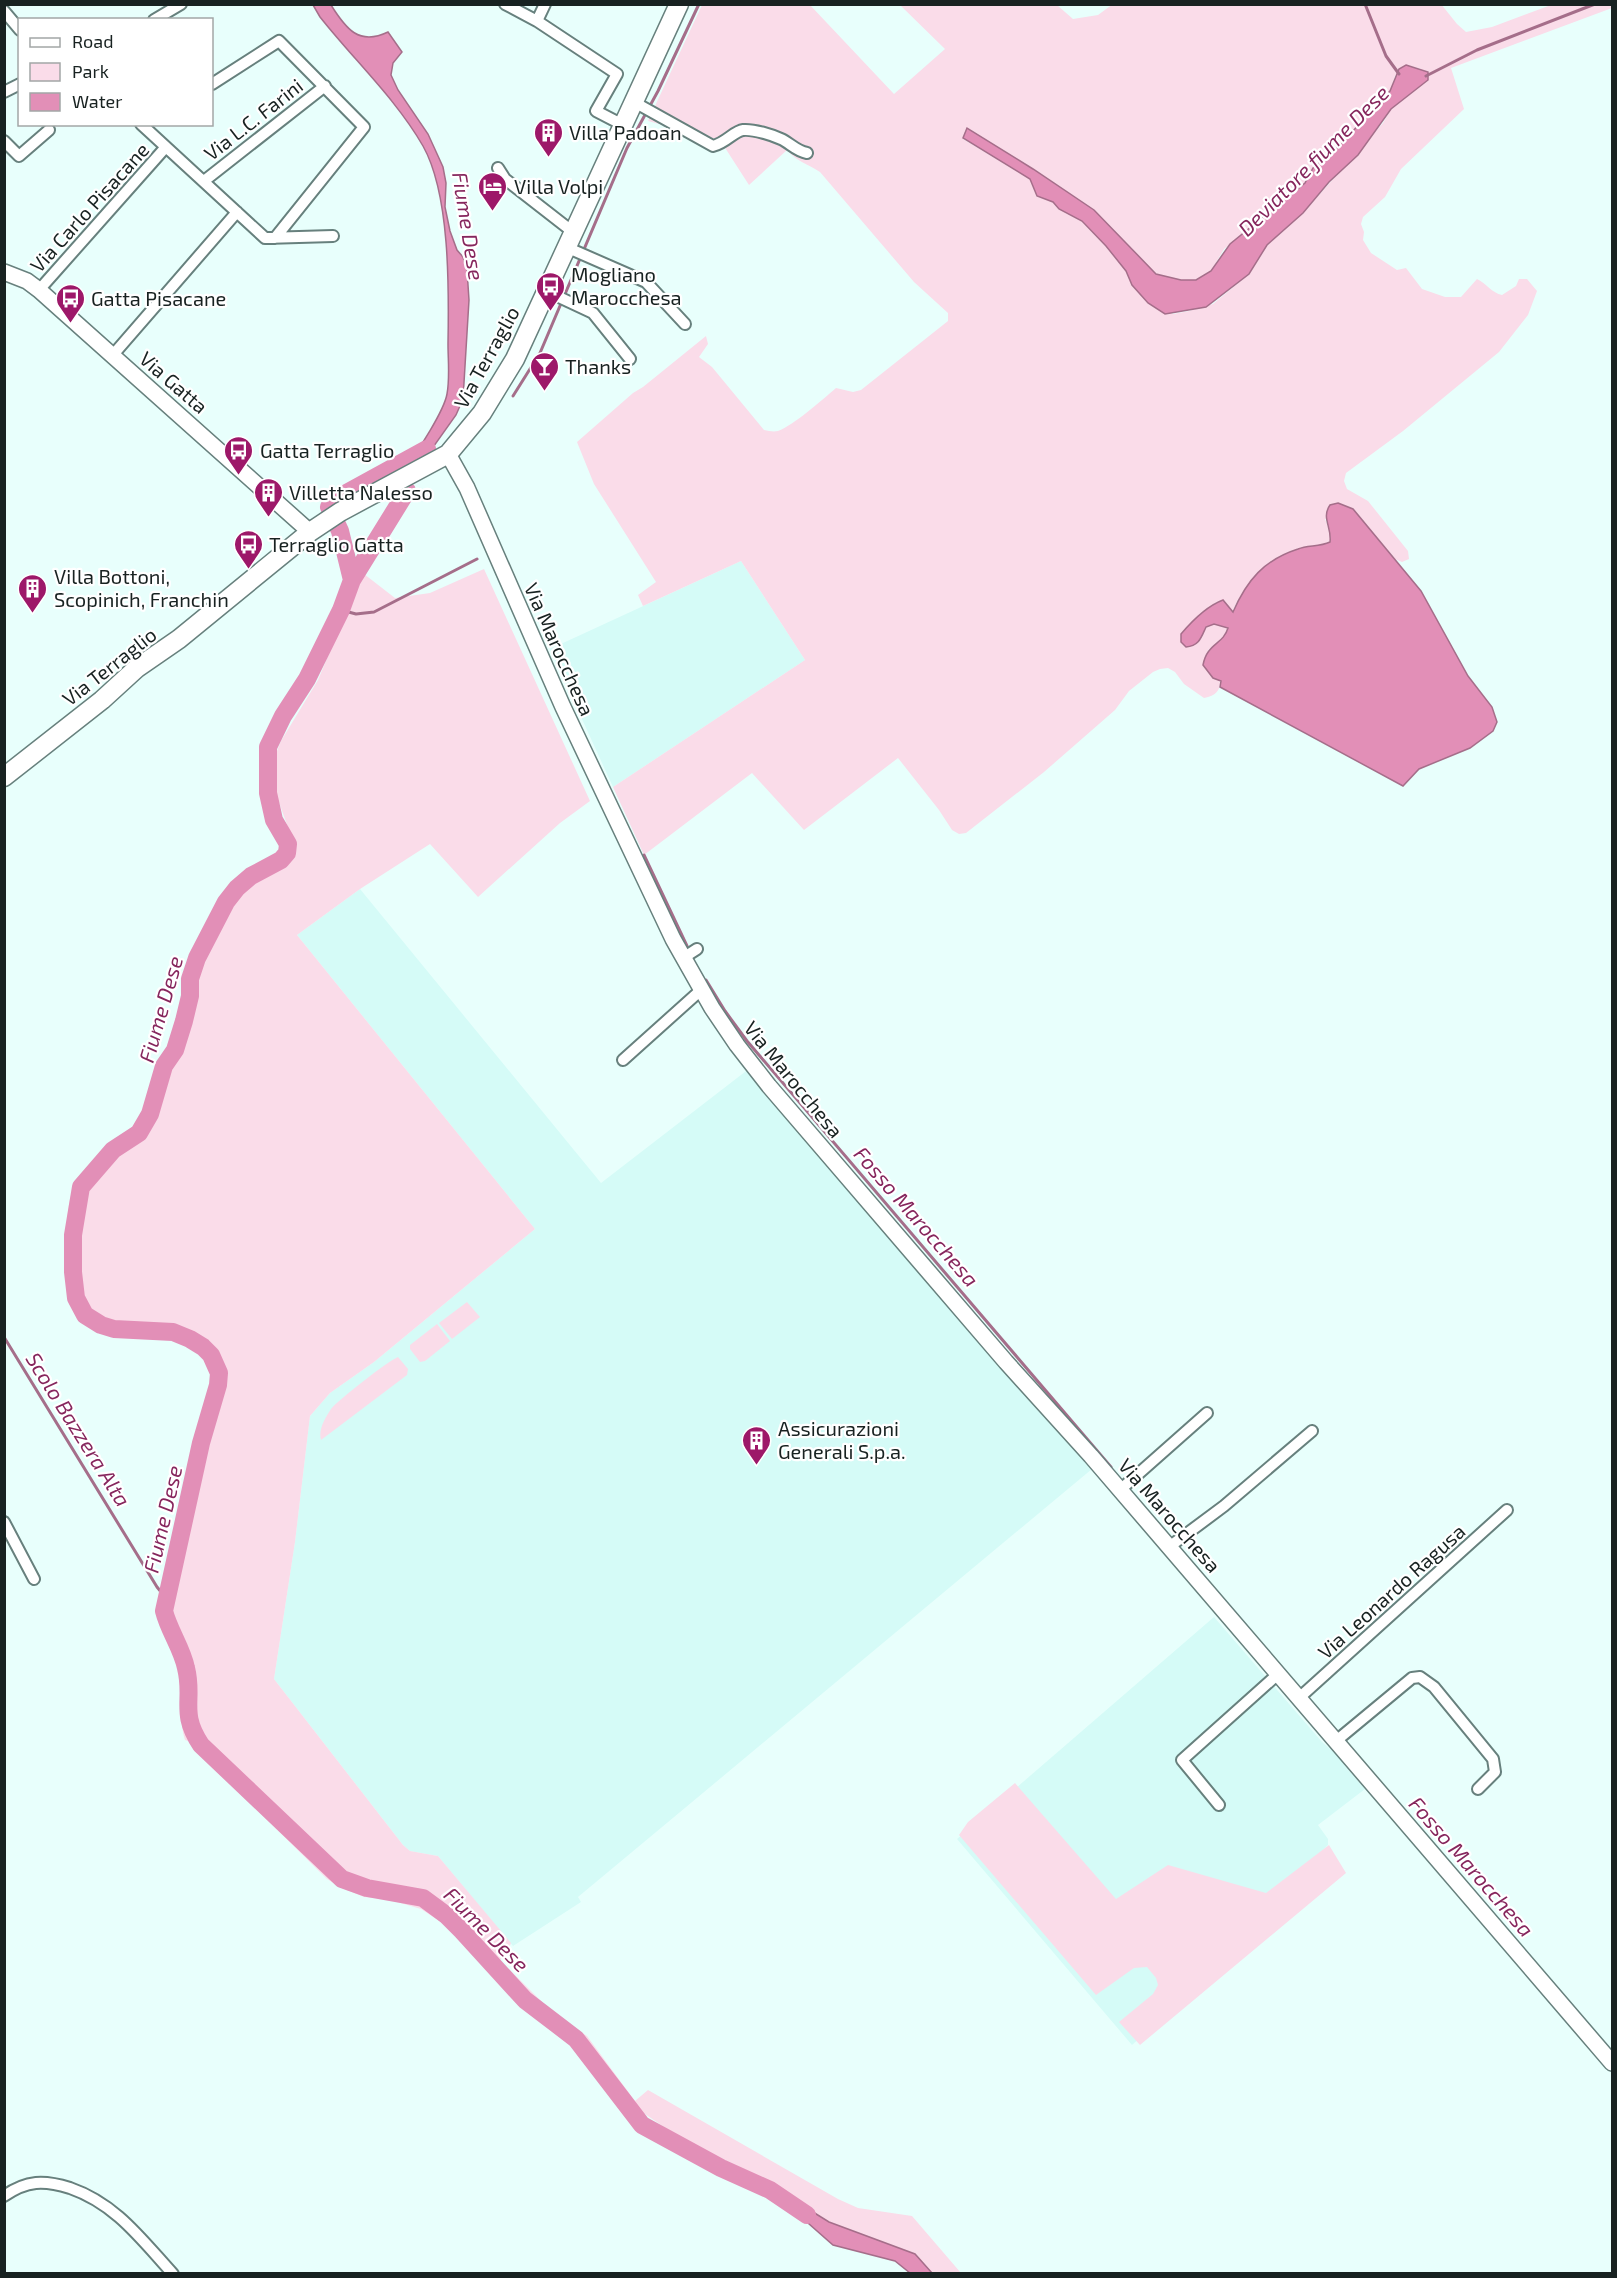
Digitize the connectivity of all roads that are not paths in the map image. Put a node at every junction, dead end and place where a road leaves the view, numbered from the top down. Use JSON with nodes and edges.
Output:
{"nodes":[{"id":1,"x":181,"y":4,"type":"edge"},
{"id":2,"x":506,"y":4,"type":"edge"},
{"id":3,"x":545,"y":4,"type":"edge"},
{"id":4,"x":679,"y":4,"type":"edge"},
{"id":5,"x":4,"y":10,"type":"edge"},
{"id":6,"x":157,"y":18,"type":"edge"},
{"id":7,"x":537,"y":21,"type":"junction"},
{"id":8,"x":18,"y":28,"type":"edge"},
{"id":9,"x":213,"y":83,"type":"edge"},
{"id":10,"x":18,"y":85,"type":"edge"},
{"id":11,"x":326,"y":86,"type":"junction"},
{"id":12,"x":4,"y":92,"type":"edge"},
{"id":13,"x":643,"y":107,"type":"junction"},
{"id":14,"x":619,"y":123,"type":"junction"},
{"id":15,"x":144,"y":126,"type":"edge"},
{"id":16,"x":49,"y":130,"type":"dead end"},
{"id":17,"x":4,"y":141,"type":"edge"},
{"id":18,"x":165,"y":148,"type":"junction"},
{"id":19,"x":807,"y":153,"type":"dead end"},
{"id":20,"x":498,"y":168,"type":"dead end"},
{"id":21,"x":204,"y":181,"type":"junction"},
{"id":22,"x":237,"y":212,"type":"junction"},
{"id":23,"x":333,"y":236,"type":"dead end"},
{"id":24,"x":275,"y":238,"type":"junction"},
{"id":25,"x":576,"y":246,"type":"junction"},
{"id":26,"x":4,"y":272,"type":"edge"},
{"id":27,"x":39,"y":290,"type":"junction"},
{"id":28,"x":557,"y":296,"type":"junction"},
{"id":29,"x":685,"y":324,"type":"dead end"},
{"id":30,"x":112,"y":356,"type":"junction"},
{"id":31,"x":630,"y":359,"type":"dead end"},
{"id":32,"x":448,"y":453,"type":"junction"},
{"id":33,"x":310,"y":532,"type":"junction"},
{"id":34,"x":4,"y":777,"type":"edge"},
{"id":35,"x":697,"y":949,"type":"dead end"},
{"id":36,"x":683,"y":958,"type":"junction"},
{"id":37,"x":701,"y":990,"type":"junction"},
{"id":38,"x":623,"y":1060,"type":"dead end"},
{"id":39,"x":1207,"y":1413,"type":"dead end"},
{"id":40,"x":1312,"y":1431,"type":"dead end"},
{"id":41,"x":1120,"y":1490,"type":"junction"},
{"id":42,"x":1507,"y":1510,"type":"dead end"},
{"id":43,"x":4,"y":1522,"type":"edge"},
{"id":44,"x":1170,"y":1547,"type":"junction"},
{"id":45,"x":34,"y":1579,"type":"dead end"},
{"id":46,"x":1278,"y":1674,"type":"junction"},
{"id":47,"x":1299,"y":1698,"type":"junction"},
{"id":48,"x":1340,"y":1738,"type":"junction"},
{"id":49,"x":1478,"y":1789,"type":"dead end"},
{"id":50,"x":1219,"y":1804,"type":"dead end"},
{"id":51,"x":1612,"y":2063,"type":"edge"},
{"id":52,"x":4,"y":2196,"type":"edge"},
{"id":53,"x":173,"y":2274,"type":"edge"}],
"edges":[{"from":1,"to":6,"type":"street"},
{"from":2,"to":7,"type":"street"},
{"from":3,"to":7,"type":"street"},
{"from":4,"to":13,"type":"main road","name":"Via Terraglio"},
{"from":5,"to":8,"type":"street"},
{"from":7,"to":14,"type":"street"},
{"from":9,"to":11,"type":"street"},
{"from":10,"to":12,"type":"street"},
{"from":11,"to":21,"type":"street","name":"Via L.C. Farini"},
{"from":11,"to":24,"type":"street"},
{"from":13,"to":14,"type":"main road","name":"Via Terraglio"},
{"from":13,"to":19,"type":"street"},
{"from":14,"to":25,"type":"main road","name":"Via Terraglio"},
{"from":15,"to":18,"type":"street"},
{"from":16,"to":17,"type":"street"},
{"from":18,"to":21,"type":"street"},
{"from":18,"to":27,"type":"street","name":"Via Carlo Pisacane"},
{"from":20,"to":25,"type":"street"},
{"from":21,"to":22,"type":"street"},
{"from":22,"to":24,"type":"street"},
{"from":22,"to":30,"type":"street"},
{"from":23,"to":24,"type":"street"},
{"from":25,"to":28,"type":"main road","name":"Via Terraglio"},
{"from":25,"to":29,"type":"street"},
{"from":26,"to":27,"type":"street","name":"Via Gatta"},
{"from":27,"to":30,"type":"street","name":"Via Gatta"},
{"from":28,"to":31,"type":"street"},
{"from":28,"to":32,"type":"main road","name":"Via Terraglio"},
{"from":30,"to":33,"type":"street","name":"Via Gatta"},
{"from":32,"to":33,"type":"main road","name":"Via Terraglio"},
{"from":32,"to":36,"type":"street","name":"Via Marocchesa"},
{"from":33,"to":34,"type":"main road","name":"Via Terraglio"},
{"from":35,"to":36,"type":"street"},
{"from":36,"to":37,"type":"street","name":"Via Marocchesa"},
{"from":37,"to":38,"type":"street"},
{"from":37,"to":41,"type":"street","name":"Via Marocchesa"},
{"from":39,"to":41,"type":"street"},
{"from":40,"to":44,"type":"street"},
{"from":41,"to":44,"type":"street","name":"Via Marocchesa"},
{"from":42,"to":47,"type":"street","name":"Via Leonardo Ragusa"},
{"from":43,"to":45,"type":"street"},
{"from":44,"to":46,"type":"street","name":"Via Marocchesa"},
{"from":46,"to":47,"type":"street","name":"Via Marocchesa"},
{"from":46,"to":50,"type":"street"},
{"from":47,"to":48,"type":"street","name":"Via Marocchesa"},
{"from":48,"to":49,"type":"street"},
{"from":48,"to":51,"type":"street","name":"Via Marocchesa"},
{"from":52,"to":53,"type":"street"}]}
